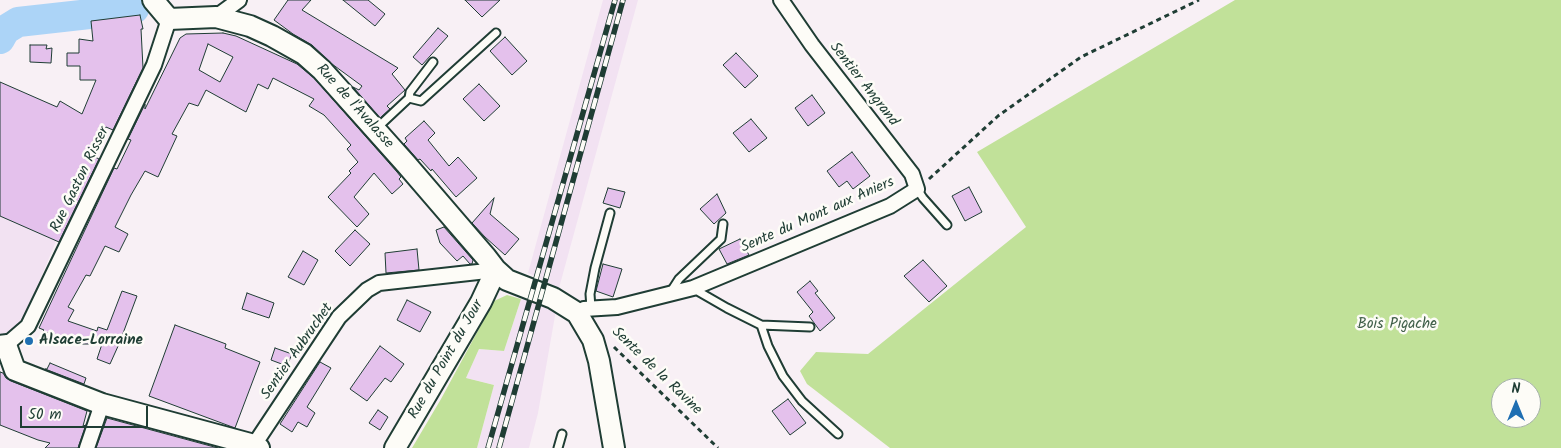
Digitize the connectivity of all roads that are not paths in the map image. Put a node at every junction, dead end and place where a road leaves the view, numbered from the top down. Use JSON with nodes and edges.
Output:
{"nodes":[{"id":1,"x":153,"y":0,"type":"edge"},
{"id":2,"x":239,"y":0,"type":"edge"},
{"id":3,"x":781,"y":0,"type":"edge"},
{"id":4,"x":216,"y":17,"type":"junction"},
{"id":5,"x":169,"y":19,"type":"junction"},
{"id":6,"x":496,"y":33,"type":"dead end"},
{"id":7,"x":433,"y":62,"type":"dead end"},
{"id":8,"x":408,"y":98,"type":"junction"},
{"id":9,"x":375,"y":130,"type":"junction"},
{"id":10,"x":917,"y":189,"type":"junction"},
{"id":11,"x":610,"y":213,"type":"dead end"},
{"id":12,"x":723,"y":224,"type":"dead end"},
{"id":13,"x":947,"y":225,"type":"dead end"},
{"id":14,"x":496,"y":270,"type":"junction"},
{"id":15,"x":693,"y":288,"type":"junction"},
{"id":16,"x":670,"y":294,"type":"junction"},
{"id":17,"x":584,"y":311,"type":"junction"},
{"id":18,"x":761,"y":325,"type":"junction"},
{"id":19,"x":810,"y":327,"type":"dead end"},
{"id":20,"x":3,"y":346,"type":"edge"},
{"id":21,"x":102,"y":404,"type":"junction"},
{"id":22,"x":562,"y":434,"type":"dead end"},
{"id":23,"x":838,"y":434,"type":"dead end"},
{"id":24,"x":257,"y":447,"type":"edge"},
{"id":25,"x":86,"y":448,"type":"edge"},
{"id":26,"x":395,"y":448,"type":"edge"},
{"id":27,"x":558,"y":448,"type":"edge"},
{"id":28,"x":614,"y":448,"type":"edge"}],
"edges":[{"from":1,"to":5,"type":"main road"},
{"from":2,"to":4,"type":"street"},
{"from":3,"to":10,"type":"street","name":"Sentier Angrand"},
{"from":4,"to":5,"type":"main road","name":"Rue de l'Avalasse"},
{"from":4,"to":9,"type":"main road","name":"Rue de l'Avalasse"},
{"from":5,"to":20,"type":"street","name":"Rue Gaston Risser"},
{"from":6,"to":8,"type":"lane"},
{"from":7,"to":8,"type":"lane"},
{"from":8,"to":9,"type":"lane"},
{"from":9,"to":14,"type":"main road","name":"Rue de l'Avalasse"},
{"from":10,"to":13,"type":"lane"},
{"from":10,"to":15,"type":"street","name":"Sente du Mont aux Aniers"},
{"from":11,"to":17,"type":"lane"},
{"from":12,"to":16,"type":"lane"},
{"from":14,"to":17,"type":"main road","name":"Rue de l'Avalasse"},
{"from":14,"to":24,"type":"street","name":"Sentier Aubruchet"},
{"from":14,"to":26,"type":"main road","name":"Rue du Point du Jour"},
{"from":15,"to":16,"type":"street","name":"Sente du Mont aux Aniers"},
{"from":15,"to":18,"type":"lane"},
{"from":16,"to":17,"type":"street","name":"Sente du Mont aux Aniers"},
{"from":17,"to":28,"type":"main road"},
{"from":18,"to":19,"type":"lane"},
{"from":18,"to":23,"type":"lane"},
{"from":20,"to":21,"type":"main road"},
{"from":21,"to":24,"type":"main road"},
{"from":21,"to":25,"type":"street"},
{"from":22,"to":27,"type":"lane"}]}
